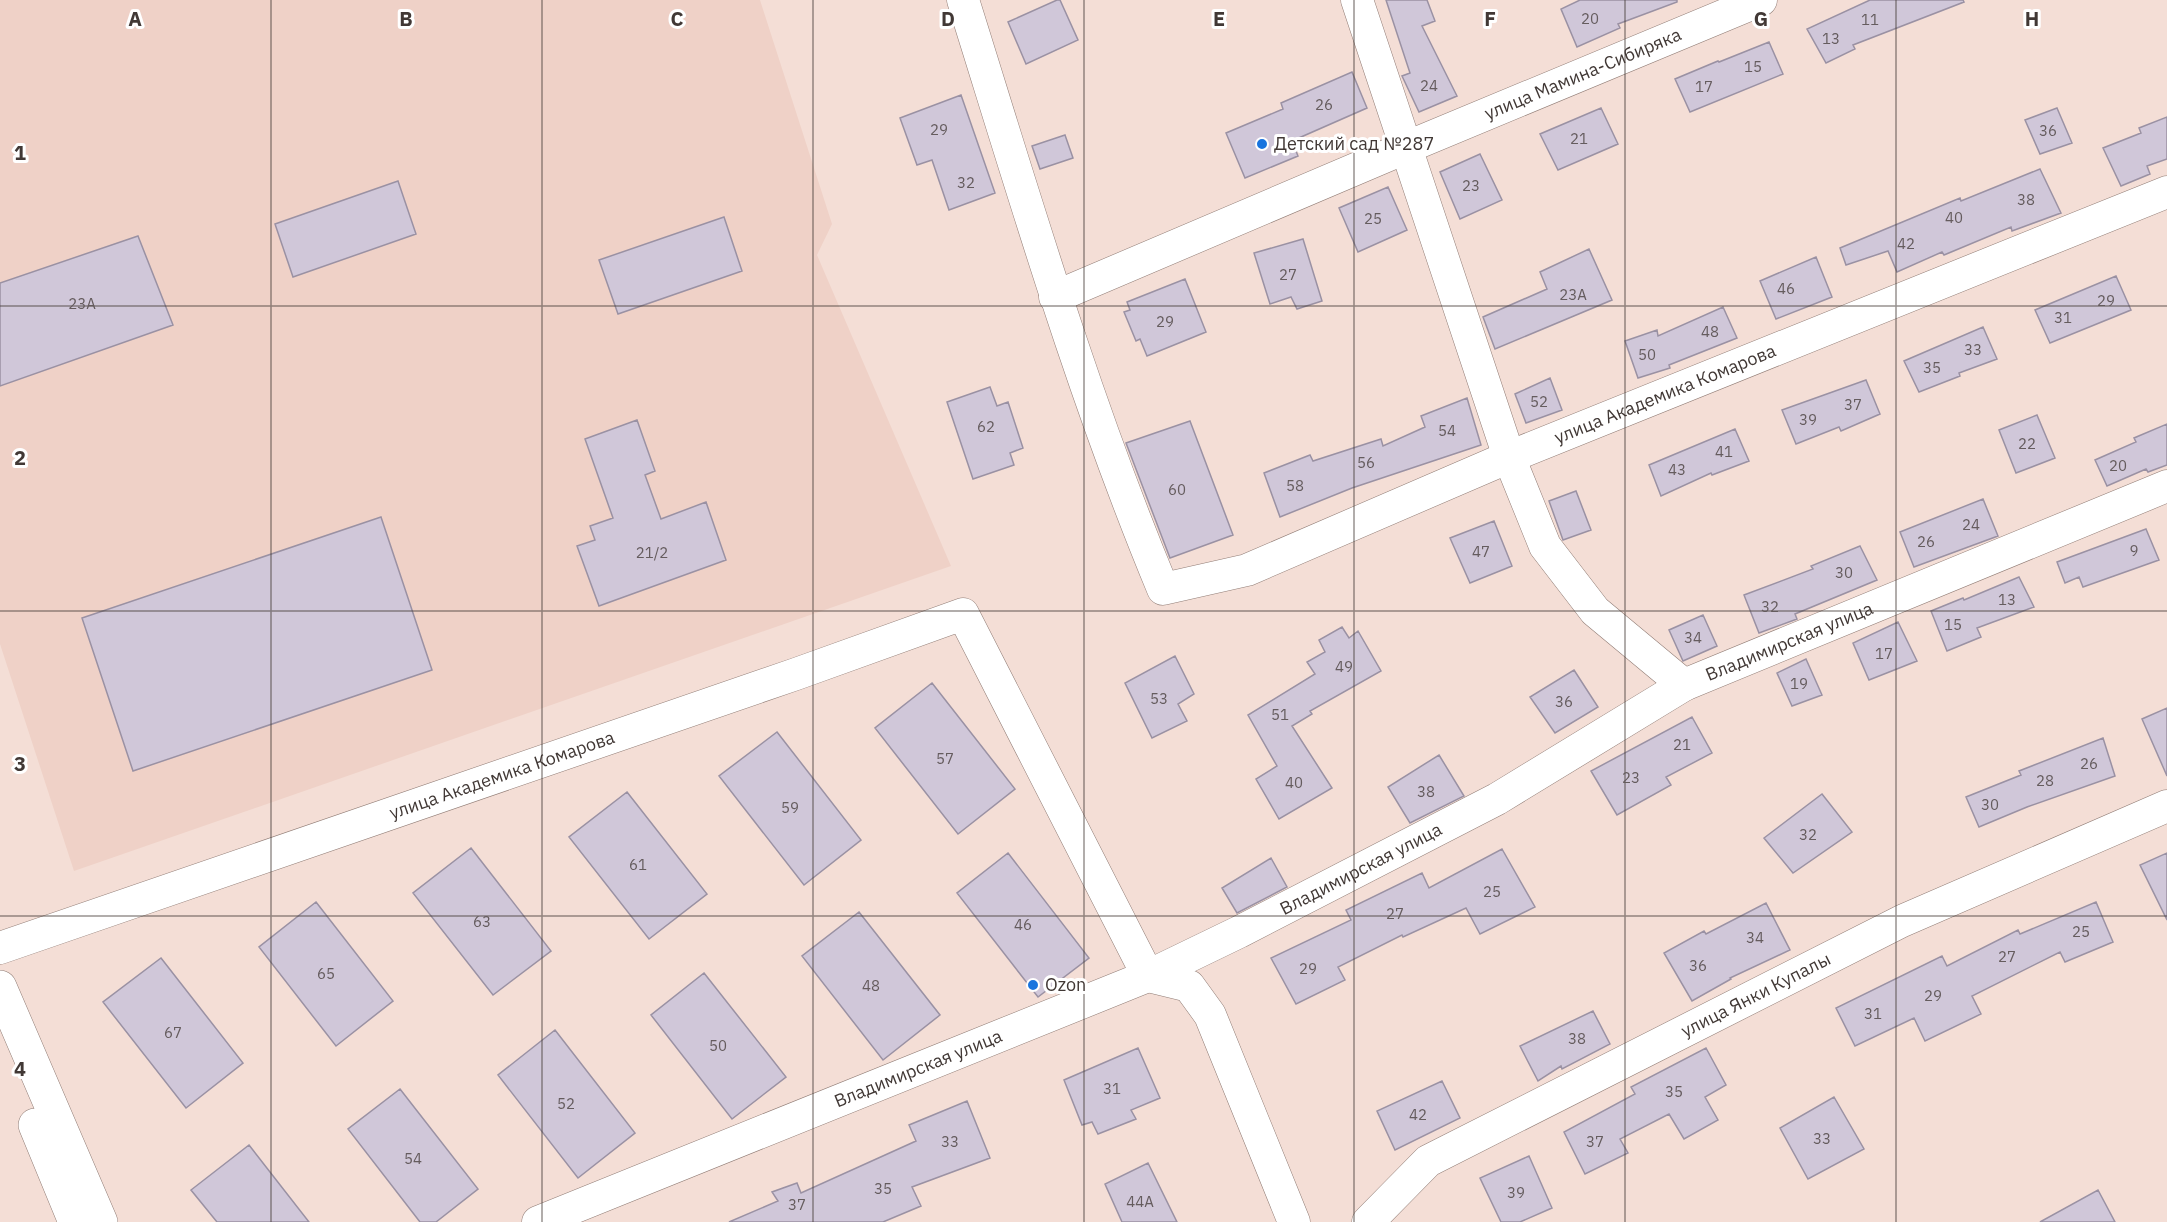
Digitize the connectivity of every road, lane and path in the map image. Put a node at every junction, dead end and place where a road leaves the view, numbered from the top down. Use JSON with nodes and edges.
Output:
{"nodes":[{"id":1,"x":963,"y":0,"type":"edge"},
{"id":2,"x":1357,"y":0,"type":"edge"},
{"id":3,"x":1761,"y":0,"type":"edge"},
{"id":4,"x":1405,"y":148,"type":"junction"},
{"id":5,"x":2167,"y":192,"type":"edge"},
{"id":6,"x":1055,"y":297,"type":"junction"},
{"id":7,"x":1509,"y":456,"type":"junction"},
{"id":8,"x":2167,"y":486,"type":"edge"},
{"id":9,"x":1684,"y":685,"type":"junction"},
{"id":10,"x":2167,"y":806,"type":"edge"},
{"id":11,"x":0,"y":948,"type":"edge"},
{"id":12,"x":1148,"y":976,"type":"junction"},
{"id":13,"x":0,"y":987,"type":"edge"},
{"id":14,"x":0,"y":1043,"type":"edge"},
{"id":15,"x":75,"y":1222,"type":"edge"},
{"id":16,"x":101,"y":1222,"type":"edge"},
{"id":17,"x":538,"y":1222,"type":"edge"},
{"id":18,"x":1294,"y":1222,"type":"edge"},
{"id":19,"x":1368,"y":1222,"type":"edge"}],
"edges":[{"from":1,"to":6,"type":"street"},
{"from":2,"to":4,"type":"street"},
{"from":3,"to":4,"type":"street","name":"улица Мамина-Сибиряка"},
{"from":4,"to":6,"type":"street","name":"улица Мамина-Сибиряка"},
{"from":4,"to":7,"type":"street"},
{"from":5,"to":7,"type":"street","name":"улица Академика Комарова"},
{"from":6,"to":7,"type":"street","name":"улица Академика Комарова"},
{"from":7,"to":9,"type":"street"},
{"from":8,"to":9,"type":"street","name":"Владимирская улица"},
{"from":9,"to":12,"type":"street","name":"Владимирская улица"},
{"from":10,"to":19,"type":"street","name":"улица Янки Купалы"},
{"from":11,"to":12,"type":"street","name":"улица Академика Комарова"},
{"from":12,"to":17,"type":"street","name":"Владимирская улица"},
{"from":12,"to":18,"type":"street"},
{"from":13,"to":16,"type":"street"},
{"from":14,"to":15,"type":"street"}]}
